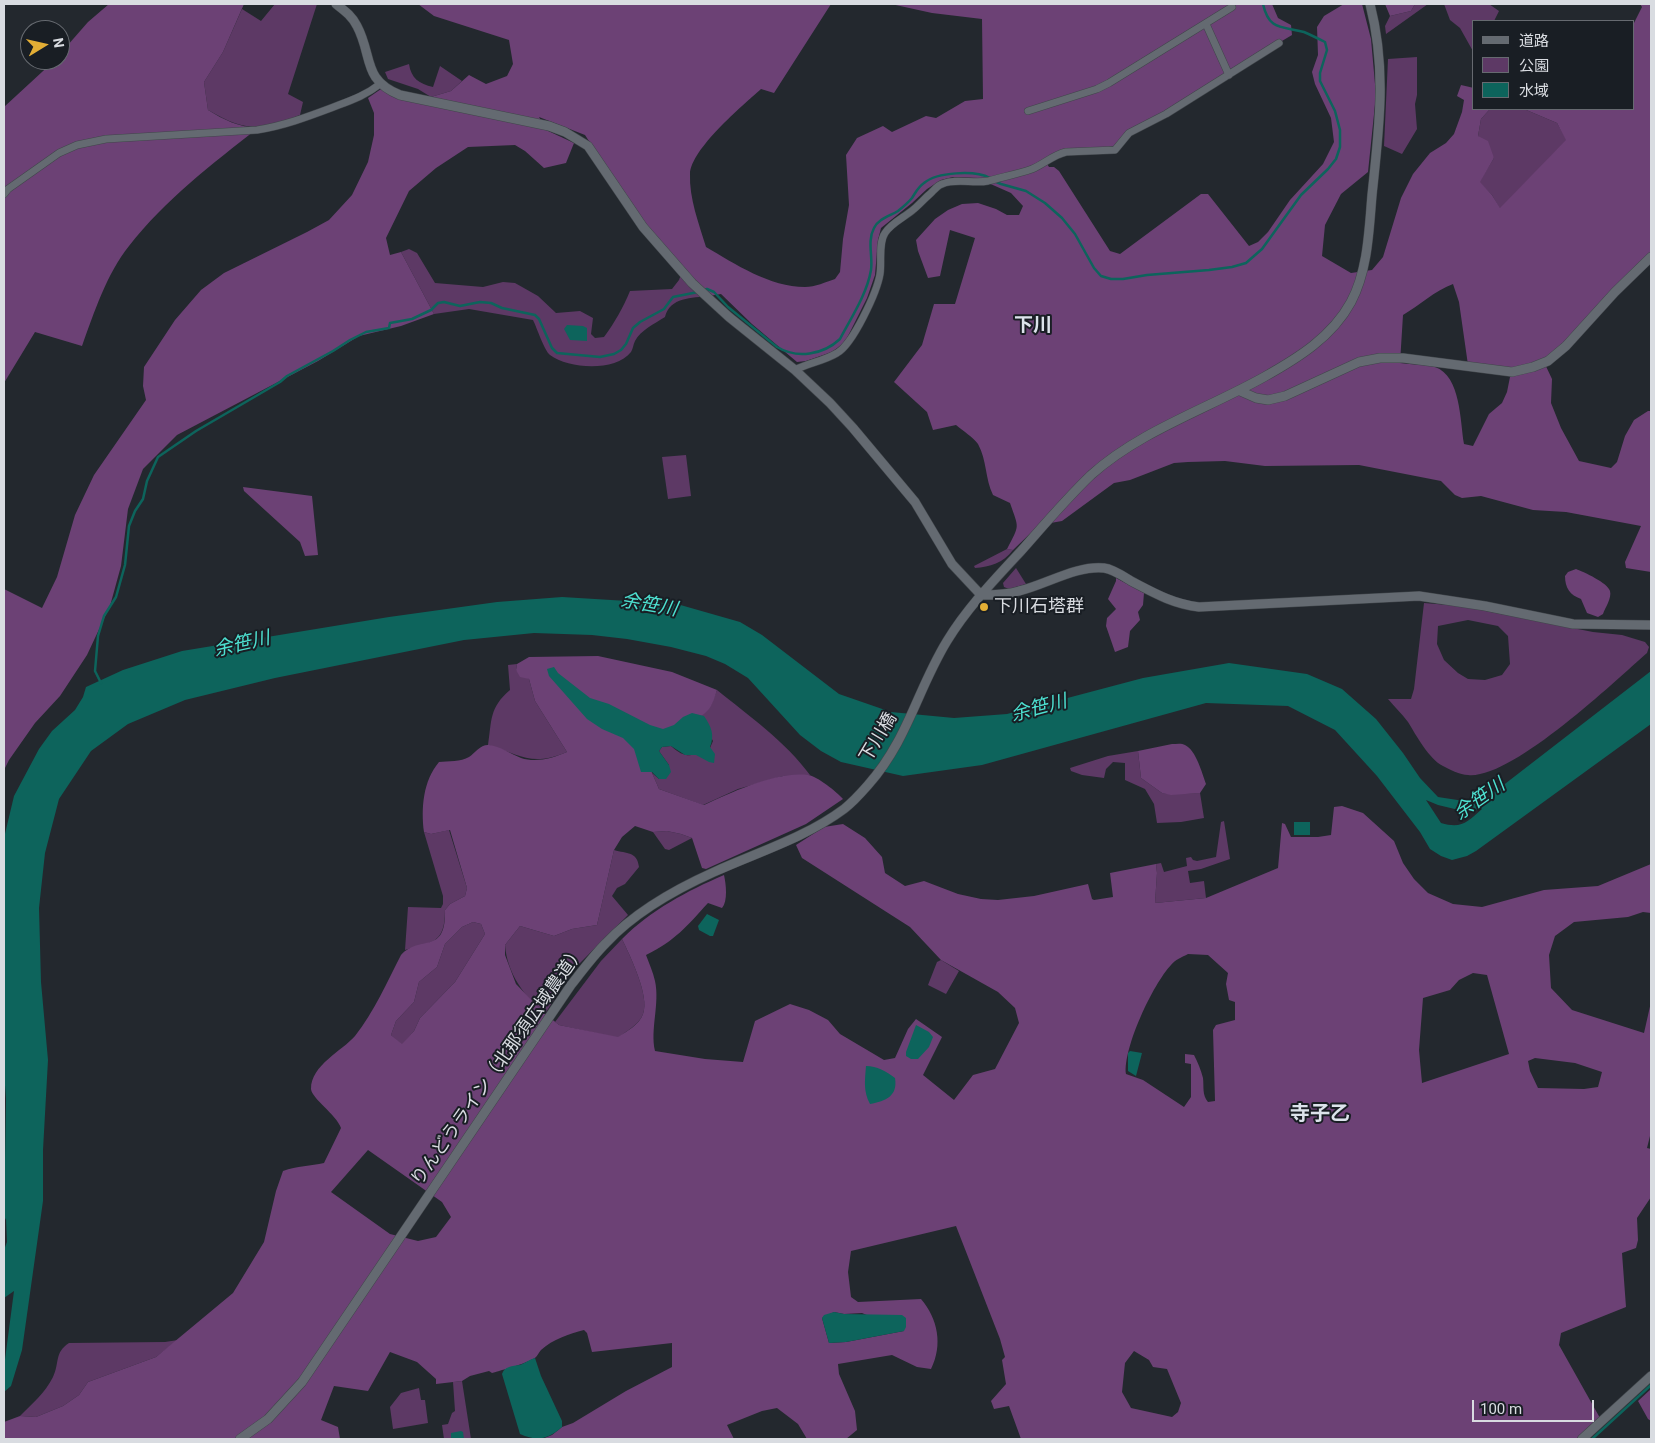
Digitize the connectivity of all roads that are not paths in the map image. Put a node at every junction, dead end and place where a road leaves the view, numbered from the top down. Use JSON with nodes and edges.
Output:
{"nodes":[{"id":1,"x":336,"y":4,"type":"edge"},
{"id":2,"x":1370,"y":4,"type":"edge"},
{"id":3,"x":1232,"y":7,"type":"dead end"},
{"id":4,"x":1206,"y":24,"type":"junction"},
{"id":5,"x":1279,"y":44,"type":"dead end"},
{"id":6,"x":1229,"y":75,"type":"junction"},
{"id":7,"x":380,"y":84,"type":"junction"},
{"id":8,"x":1028,"y":110,"type":"dead end"},
{"id":9,"x":4,"y":194,"type":"edge"},
{"id":10,"x":1651,"y":257,"type":"edge"},
{"id":11,"x":795,"y":370,"type":"junction"},
{"id":12,"x":1240,"y":391,"type":"junction"},
{"id":13,"x":981,"y":595,"type":"junction"},
{"id":14,"x":1651,"y":626,"type":"edge"},
{"id":15,"x":858,"y":796,"type":"joint"},
{"id":16,"x":1651,"y":1376,"type":"edge"},
{"id":17,"x":240,"y":1439,"type":"edge"},
{"id":18,"x":1582,"y":1439,"type":"edge"}],
"edges":[{"from":1,"to":7,"type":"street"},
{"from":2,"to":12,"type":"street"},
{"from":3,"to":4,"type":"street"},
{"from":4,"to":6,"type":"street"},
{"from":4,"to":8,"type":"street"},
{"from":5,"to":6,"type":"street"},
{"from":6,"to":11,"type":"street"},
{"from":7,"to":9,"type":"street"},
{"from":7,"to":11,"type":"street"},
{"from":10,"to":12,"type":"street"},
{"from":11,"to":13,"type":"street"},
{"from":12,"to":13,"type":"street"},
{"from":13,"to":14,"type":"street"},
{"from":13,"to":15,"type":"street","name":"下川橋"},
{"from":15,"to":17,"type":"street","name":"りんどうライン（北那須広域農道）"},
{"from":16,"to":18,"type":"street"}]}
